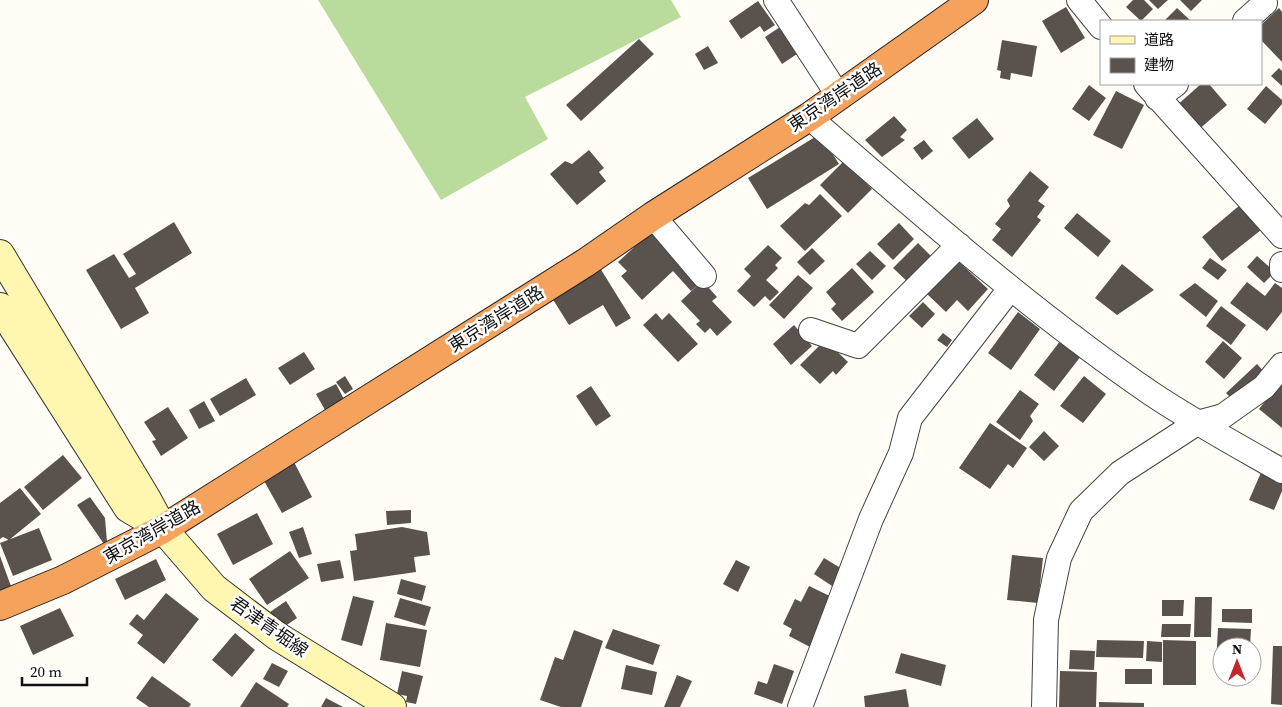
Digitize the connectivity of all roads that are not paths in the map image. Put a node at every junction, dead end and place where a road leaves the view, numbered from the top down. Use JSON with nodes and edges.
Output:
{"nodes":[{"id":1,"x":776,"y":0,"type":"edge"},
{"id":2,"x":974,"y":0,"type":"edge"},
{"id":3,"x":1079,"y":0,"type":"edge"},
{"id":4,"x":1266,"y":3,"type":"dead end"},
{"id":5,"x":1247,"y":20,"type":"edge"},
{"id":6,"x":1100,"y":26,"type":"edge"},
{"id":7,"x":1172,"y":85,"type":"edge"},
{"id":8,"x":1151,"y":91,"type":"edge"},
{"id":9,"x":838,"y":95,"type":"junction"},
{"id":10,"x":808,"y":116,"type":"junction"},
{"id":11,"x":653,"y":216,"type":"junction"},
{"id":12,"x":1282,"y":236,"type":"edge"},
{"id":13,"x":959,"y":245,"type":"junction"},
{"id":14,"x":0,"y":254,"type":"edge"},
{"id":15,"x":1282,"y":264,"type":"edge"},
{"id":16,"x":1282,"y":270,"type":"edge"},
{"id":17,"x":704,"y":276,"type":"dead end"},
{"id":18,"x":1013,"y":290,"type":"junction"},
{"id":19,"x":0,"y":306,"type":"edge"},
{"id":20,"x":811,"y":330,"type":"dead end"},
{"id":21,"x":1282,"y":365,"type":"edge"},
{"id":22,"x":1197,"y":423,"type":"junction"},
{"id":23,"x":1282,"y":471,"type":"edge"},
{"id":24,"x":163,"y":529,"type":"junction"},
{"id":25,"x":0,"y":606,"type":"edge"},
{"id":26,"x":392,"y":707,"type":"edge"},
{"id":27,"x":800,"y":707,"type":"edge"},
{"id":28,"x":1044,"y":707,"type":"edge"}],
"edges":[{"from":1,"to":9,"type":"street"},
{"from":2,"to":9,"type":"highway","name":"東京湾岸道路"},
{"from":3,"to":6,"type":"street"},
{"from":4,"to":5,"type":"street"},
{"from":7,"to":8,"type":"street"},
{"from":8,"to":12,"type":"street"},
{"from":9,"to":10,"type":"highway","name":"東京湾岸道路"},
{"from":10,"to":11,"type":"highway","name":"東京湾岸道路"},
{"from":10,"to":13,"type":"street"},
{"from":11,"to":17,"type":"street"},
{"from":11,"to":24,"type":"highway","name":"東京湾岸道路"},
{"from":13,"to":18,"type":"street"},
{"from":13,"to":20,"type":"street"},
{"from":14,"to":24,"type":"street"},
{"from":15,"to":16,"type":"street"},
{"from":18,"to":22,"type":"street"},
{"from":18,"to":27,"type":"street"},
{"from":19,"to":24,"type":"street"},
{"from":21,"to":22,"type":"street"},
{"from":22,"to":23,"type":"street"},
{"from":22,"to":28,"type":"street"},
{"from":24,"to":25,"type":"highway","name":"東京湾岸道路"},
{"from":24,"to":26,"type":"street","name":"君津青堀線"}]}
